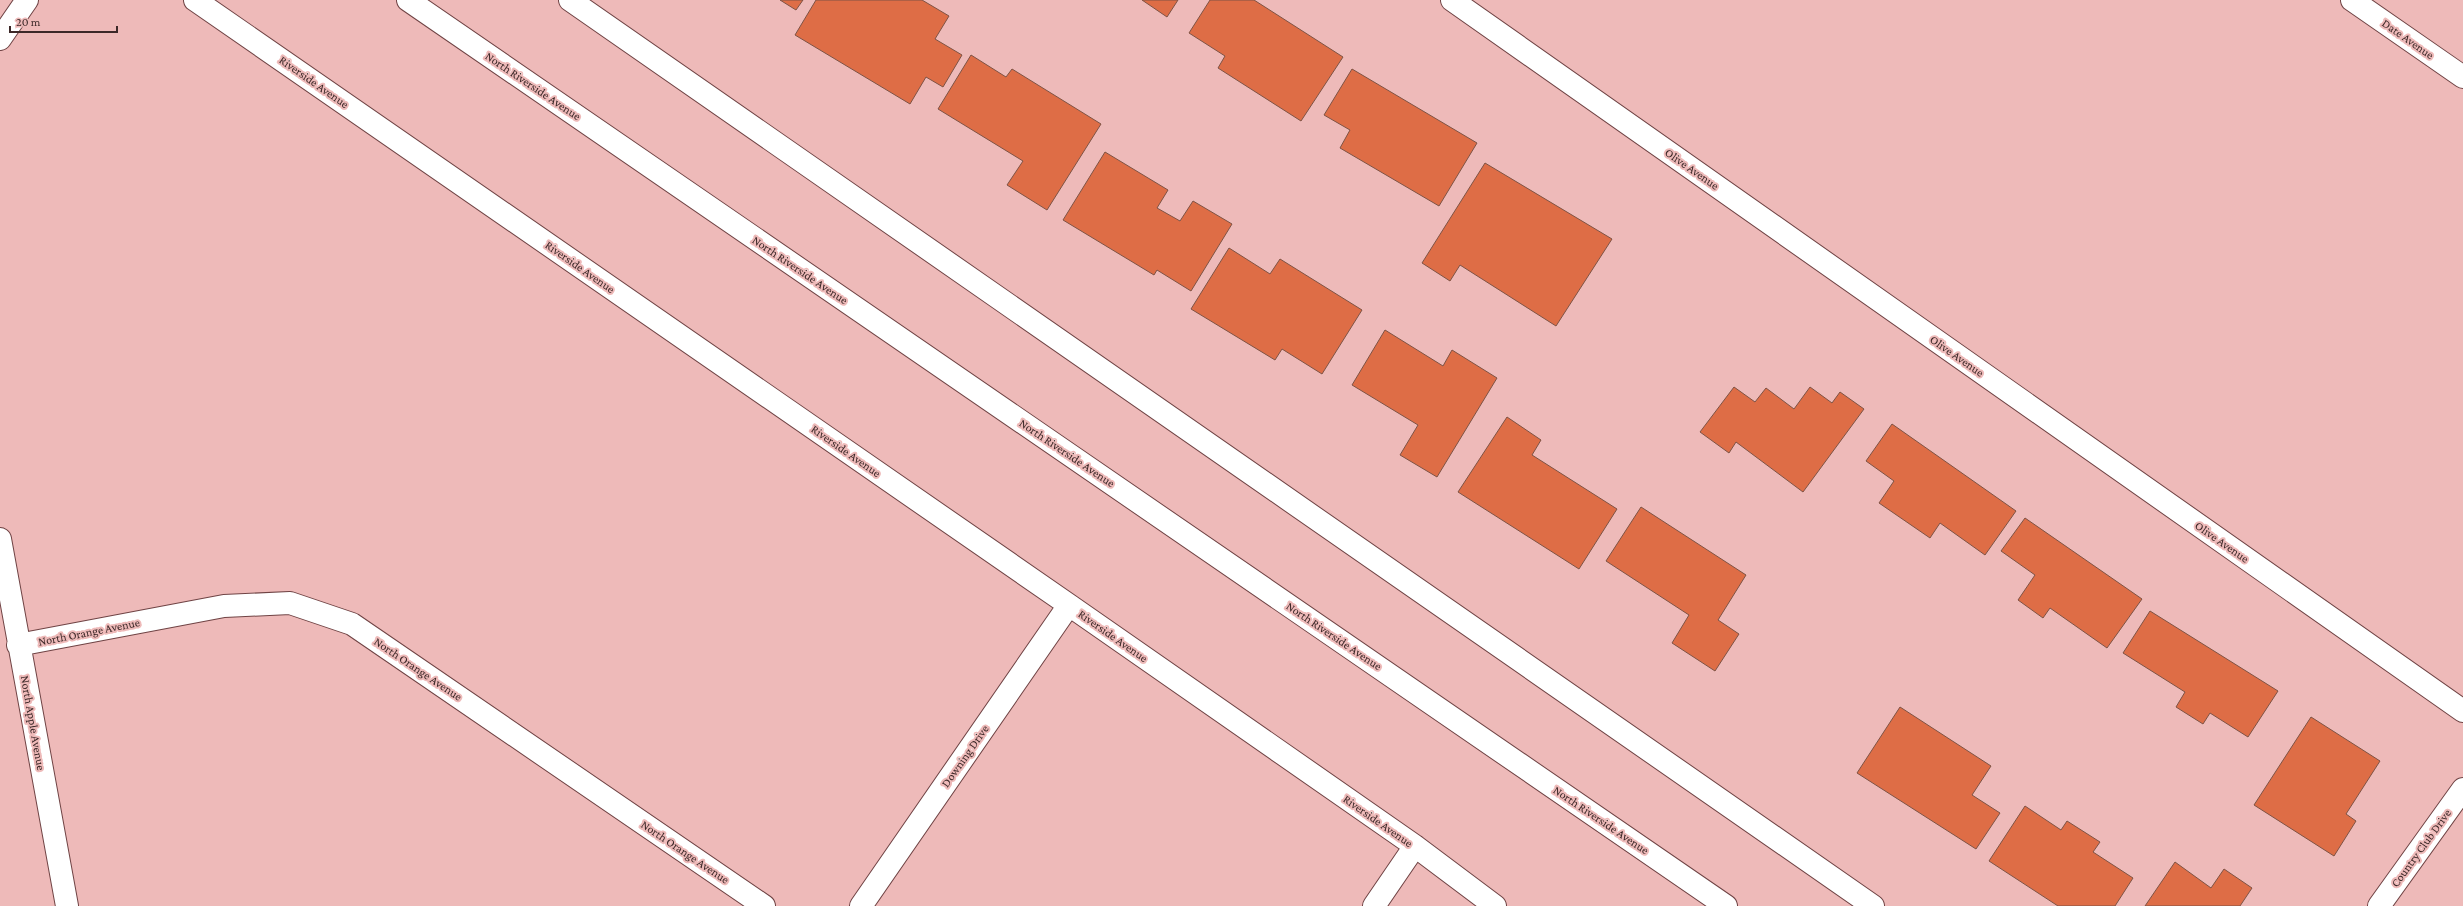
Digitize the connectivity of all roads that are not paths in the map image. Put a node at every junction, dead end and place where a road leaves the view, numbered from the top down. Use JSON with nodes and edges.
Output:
{"nodes":[{"id":1,"x":27,"y":0,"type":"edge"},
{"id":2,"x":195,"y":0,"type":"edge"},
{"id":3,"x":408,"y":0,"type":"edge"},
{"id":4,"x":570,"y":0,"type":"edge"},
{"id":5,"x":1452,"y":0,"type":"edge"},
{"id":6,"x":2352,"y":0,"type":"edge"},
{"id":7,"x":0,"y":39,"type":"edge"},
{"id":8,"x":2463,"y":77,"type":"edge"},
{"id":9,"x":0,"y":540,"type":"edge"},
{"id":10,"x":1069,"y":605,"type":"junction"},
{"id":11,"x":18,"y":645,"type":"junction"},
{"id":12,"x":2463,"y":711,"type":"edge"},
{"id":13,"x":2463,"y":789,"type":"edge"},
{"id":14,"x":1415,"y":846,"type":"junction"},
{"id":15,"x":67,"y":906,"type":"edge"},
{"id":16,"x":764,"y":906,"type":"edge"},
{"id":17,"x":862,"y":906,"type":"edge"},
{"id":18,"x":1374,"y":906,"type":"edge"},
{"id":19,"x":1495,"y":906,"type":"edge"},
{"id":20,"x":1726,"y":906,"type":"edge"},
{"id":21,"x":1873,"y":906,"type":"edge"},
{"id":22,"x":2379,"y":906,"type":"edge"}],
"edges":[{"from":1,"to":7,"type":"street"},
{"from":2,"to":10,"type":"street","name":"Riverside Avenue"},
{"from":3,"to":20,"type":"street","name":"North Riverside Avenue"},
{"from":4,"to":21,"type":"street"},
{"from":5,"to":12,"type":"street","name":"Olive Avenue"},
{"from":6,"to":8,"type":"street","name":"Date Avenue"},
{"from":9,"to":11,"type":"street","name":"North Apple Avenue"},
{"from":10,"to":14,"type":"street","name":"Riverside Avenue"},
{"from":10,"to":17,"type":"street","name":"Downing Drive"},
{"from":11,"to":15,"type":"street","name":"North Apple Avenue"},
{"from":11,"to":16,"type":"street","name":"North Orange Avenue"},
{"from":13,"to":22,"type":"street","name":"Country Club Drive"},
{"from":14,"to":18,"type":"street"},
{"from":14,"to":19,"type":"street","name":"Riverside Avenue"}]}
